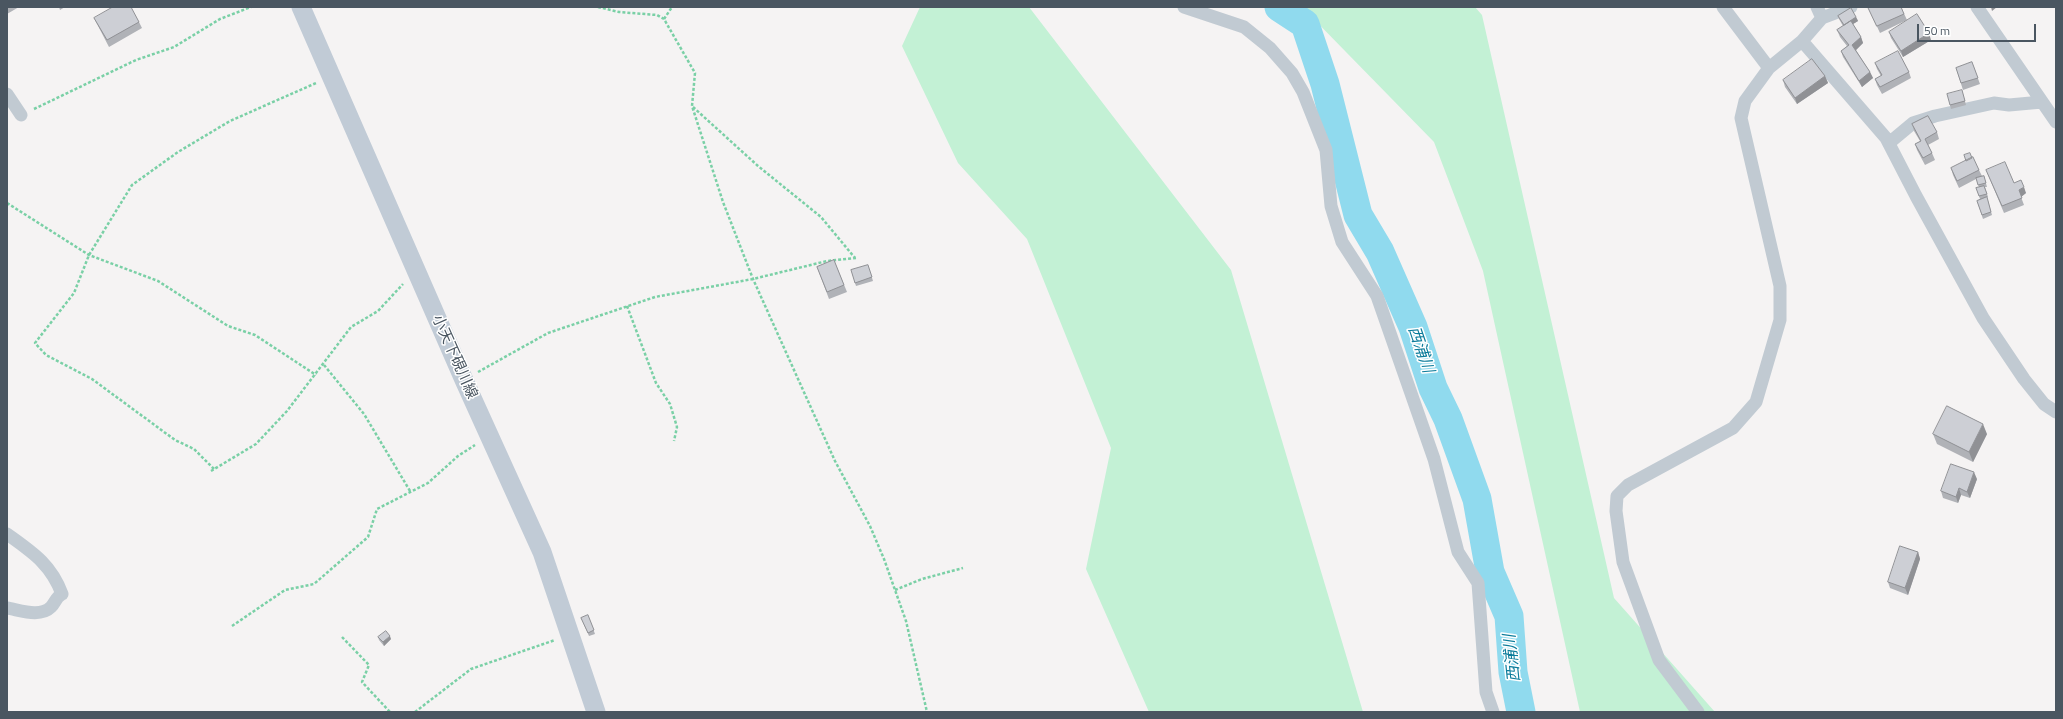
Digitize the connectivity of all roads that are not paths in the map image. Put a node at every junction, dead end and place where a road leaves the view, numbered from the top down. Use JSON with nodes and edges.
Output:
{"nodes":[{"id":1,"x":301,"y":7,"type":"edge"},
{"id":2,"x":1184,"y":7,"type":"edge"},
{"id":3,"x":1723,"y":7,"type":"edge"},
{"id":4,"x":1851,"y":7,"type":"edge"},
{"id":5,"x":1977,"y":7,"type":"edge"},
{"id":6,"x":1820,"y":13,"type":"edge"},
{"id":7,"x":1802,"y":41,"type":"junction"},
{"id":8,"x":1769,"y":68,"type":"junction"},
{"id":9,"x":7,"y":94,"type":"edge"},
{"id":10,"x":2042,"y":102,"type":"junction"},
{"id":11,"x":21,"y":115,"type":"road end"},
{"id":12,"x":2056,"y":122,"type":"edge"},
{"id":13,"x":1889,"y":143,"type":"junction"},
{"id":14,"x":2056,"y":412,"type":"edge"},
{"id":15,"x":7,"y":534,"type":"edge"},
{"id":16,"x":7,"y":608,"type":"edge"},
{"id":17,"x":596,"y":712,"type":"edge"},
{"id":18,"x":1492,"y":712,"type":"edge"},
{"id":19,"x":1698,"y":712,"type":"edge"}],
"edges":[{"from":1,"to":17,"type":"main road","name":"小天下硯川線"},
{"from":2,"to":18,"type":"street"},
{"from":3,"to":8,"type":"street"},
{"from":4,"to":6,"type":"street"},
{"from":5,"to":10,"type":"street"},
{"from":6,"to":7,"type":"street"},
{"from":7,"to":8,"type":"street"},
{"from":7,"to":13,"type":"street"},
{"from":8,"to":19,"type":"street"},
{"from":9,"to":11,"type":"street"},
{"from":10,"to":12,"type":"street"},
{"from":10,"to":13,"type":"street"},
{"from":13,"to":14,"type":"street"},
{"from":15,"to":16,"type":"street"}]}
